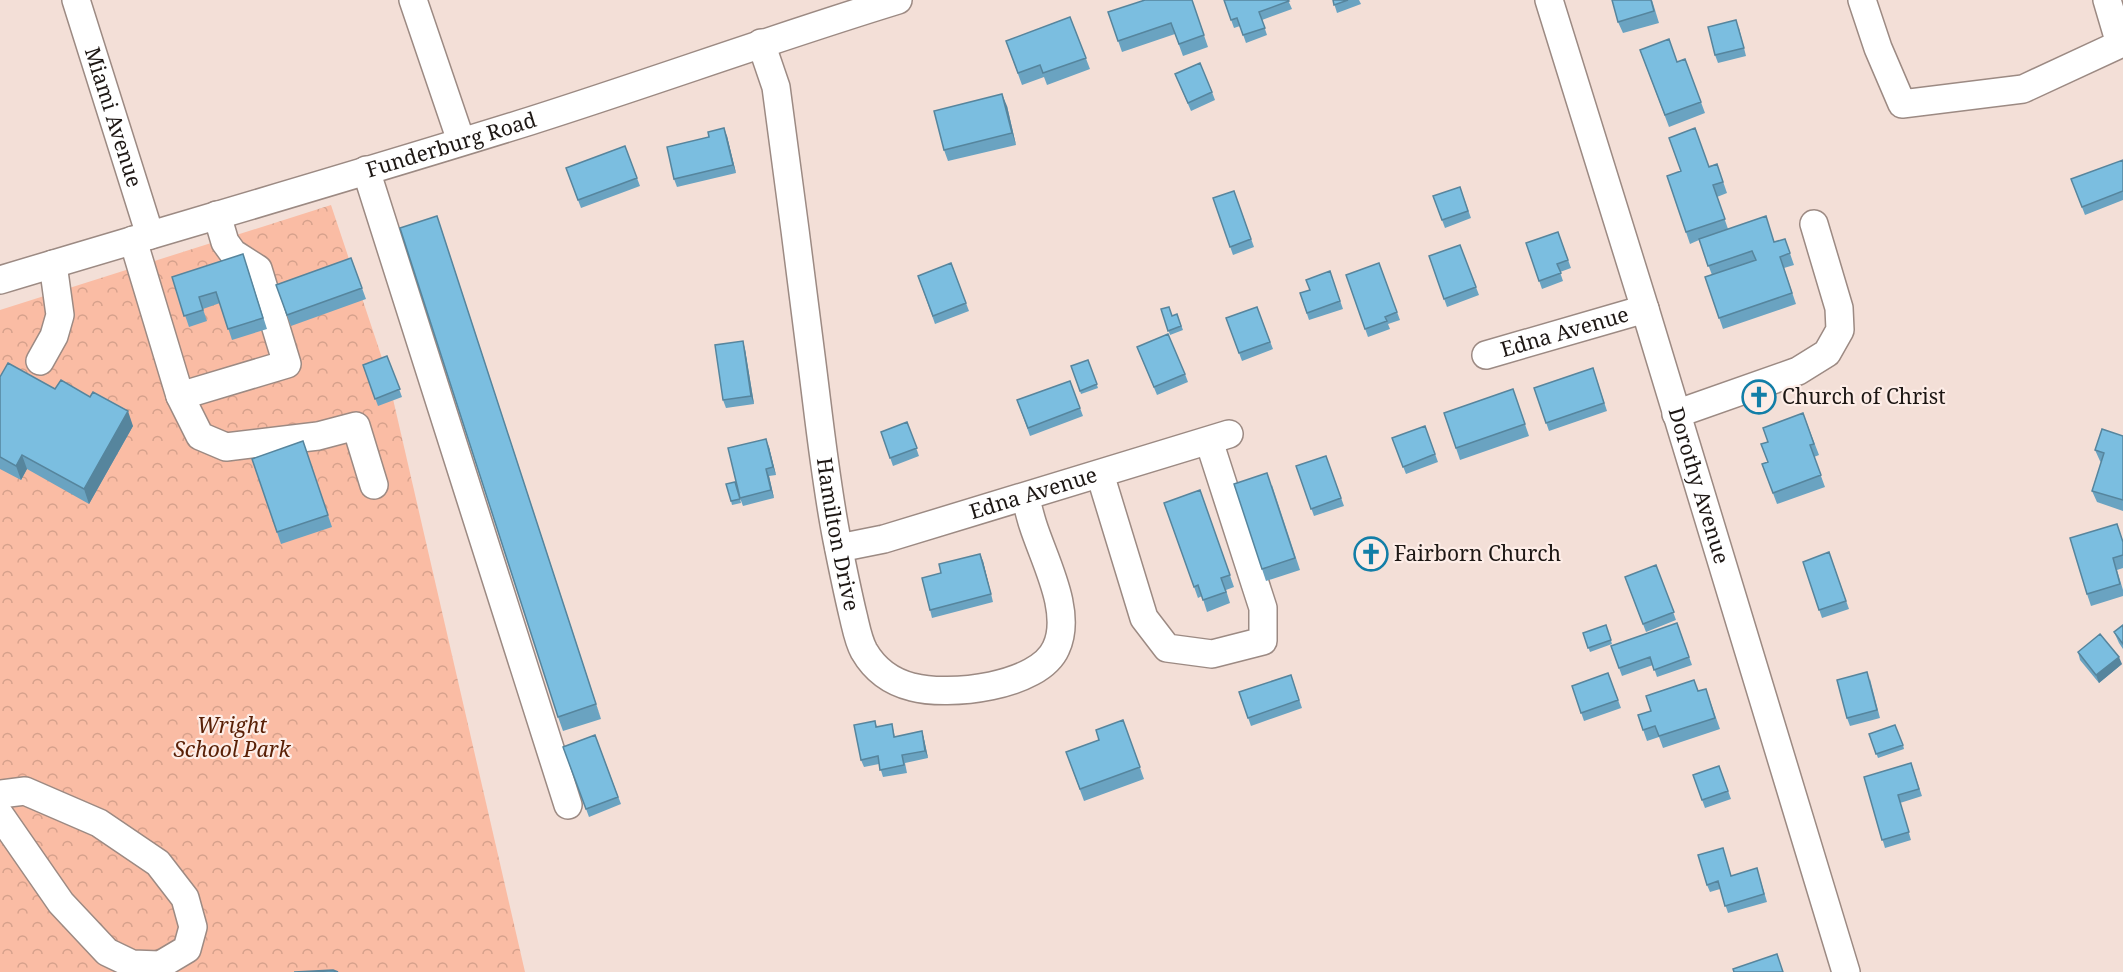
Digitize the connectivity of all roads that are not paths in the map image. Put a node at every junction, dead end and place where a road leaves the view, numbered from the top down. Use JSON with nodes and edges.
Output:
{"nodes":[{"id":1,"x":76,"y":0,"type":"edge"},
{"id":2,"x":413,"y":0,"type":"edge"},
{"id":3,"x":898,"y":0,"type":"edge"},
{"id":4,"x":1549,"y":0,"type":"edge"},
{"id":5,"x":1862,"y":0,"type":"edge"},
{"id":6,"x":2107,"y":0,"type":"edge"},
{"id":7,"x":761,"y":44,"type":"junction"},
{"id":8,"x":461,"y":141,"type":"junction"},
{"id":9,"x":366,"y":170,"type":"junction"},
{"id":10,"x":216,"y":214,"type":"junction"},
{"id":11,"x":1814,"y":224,"type":"dead end"},
{"id":12,"x":142,"y":237,"type":"junction"},
{"id":13,"x":53,"y":264,"type":"junction"},
{"id":14,"x":0,"y":280,"type":"edge"},
{"id":15,"x":1645,"y":309,"type":"junction"},
{"id":16,"x":1486,"y":355,"type":"dead end"},
{"id":17,"x":40,"y":361,"type":"dead end"},
{"id":18,"x":180,"y":396,"type":"junction"},
{"id":19,"x":1676,"y":414,"type":"junction"},
{"id":20,"x":1100,"y":474,"type":"junction"},
{"id":21,"x":374,"y":485,"type":"dead end"},
{"id":22,"x":1025,"y":497,"type":"junction"},
{"id":23,"x":839,"y":548,"type":"junction"},
{"id":24,"x":0,"y":794,"type":"edge"},
{"id":25,"x":568,"y":805,"type":"dead end"},
{"id":26,"x":0,"y":815,"type":"edge"},
{"id":27,"x":160,"y":968,"type":"edge"},
{"id":28,"x":1846,"y":972,"type":"edge"}],
"edges":[{"from":1,"to":12,"type":"street","name":"Miami Avenue"},
{"from":2,"to":8,"type":"street"},
{"from":3,"to":7,"type":"street","name":"Funderburg Road"},
{"from":4,"to":15,"type":"street","name":"Dorothy Avenue"},
{"from":5,"to":6,"type":"street"},
{"from":7,"to":8,"type":"street","name":"Funderburg Road"},
{"from":7,"to":23,"type":"street","name":"Hamilton Drive"},
{"from":8,"to":9,"type":"street","name":"Funderburg Road"},
{"from":9,"to":10,"type":"street","name":"Funderburg Road"},
{"from":9,"to":25,"type":"street"},
{"from":10,"to":12,"type":"street","name":"Funderburg Road"},
{"from":10,"to":18,"type":"street"},
{"from":11,"to":19,"type":"street"},
{"from":12,"to":13,"type":"street","name":"Funderburg Road"},
{"from":12,"to":18,"type":"street","name":"Miami Avenue"},
{"from":13,"to":14,"type":"street","name":"Funderburg Road"},
{"from":13,"to":17,"type":"street"},
{"from":15,"to":16,"type":"street","name":"Edna Avenue"},
{"from":15,"to":19,"type":"street","name":"Dorothy Avenue"},
{"from":18,"to":21,"type":"street","name":"Miami Avenue"},
{"from":19,"to":28,"type":"street","name":"Dorothy Avenue"},
{"from":20,"to":20,"type":"street","name":"Edna Avenue"},
{"from":20,"to":22,"type":"street","name":"Edna Avenue"},
{"from":22,"to":23,"type":"street","name":"Edna Avenue"},
{"from":22,"to":23,"type":"street","name":"Hamilton Drive"},
{"from":24,"to":27,"type":"street"},
{"from":26,"to":27,"type":"street"}]}
